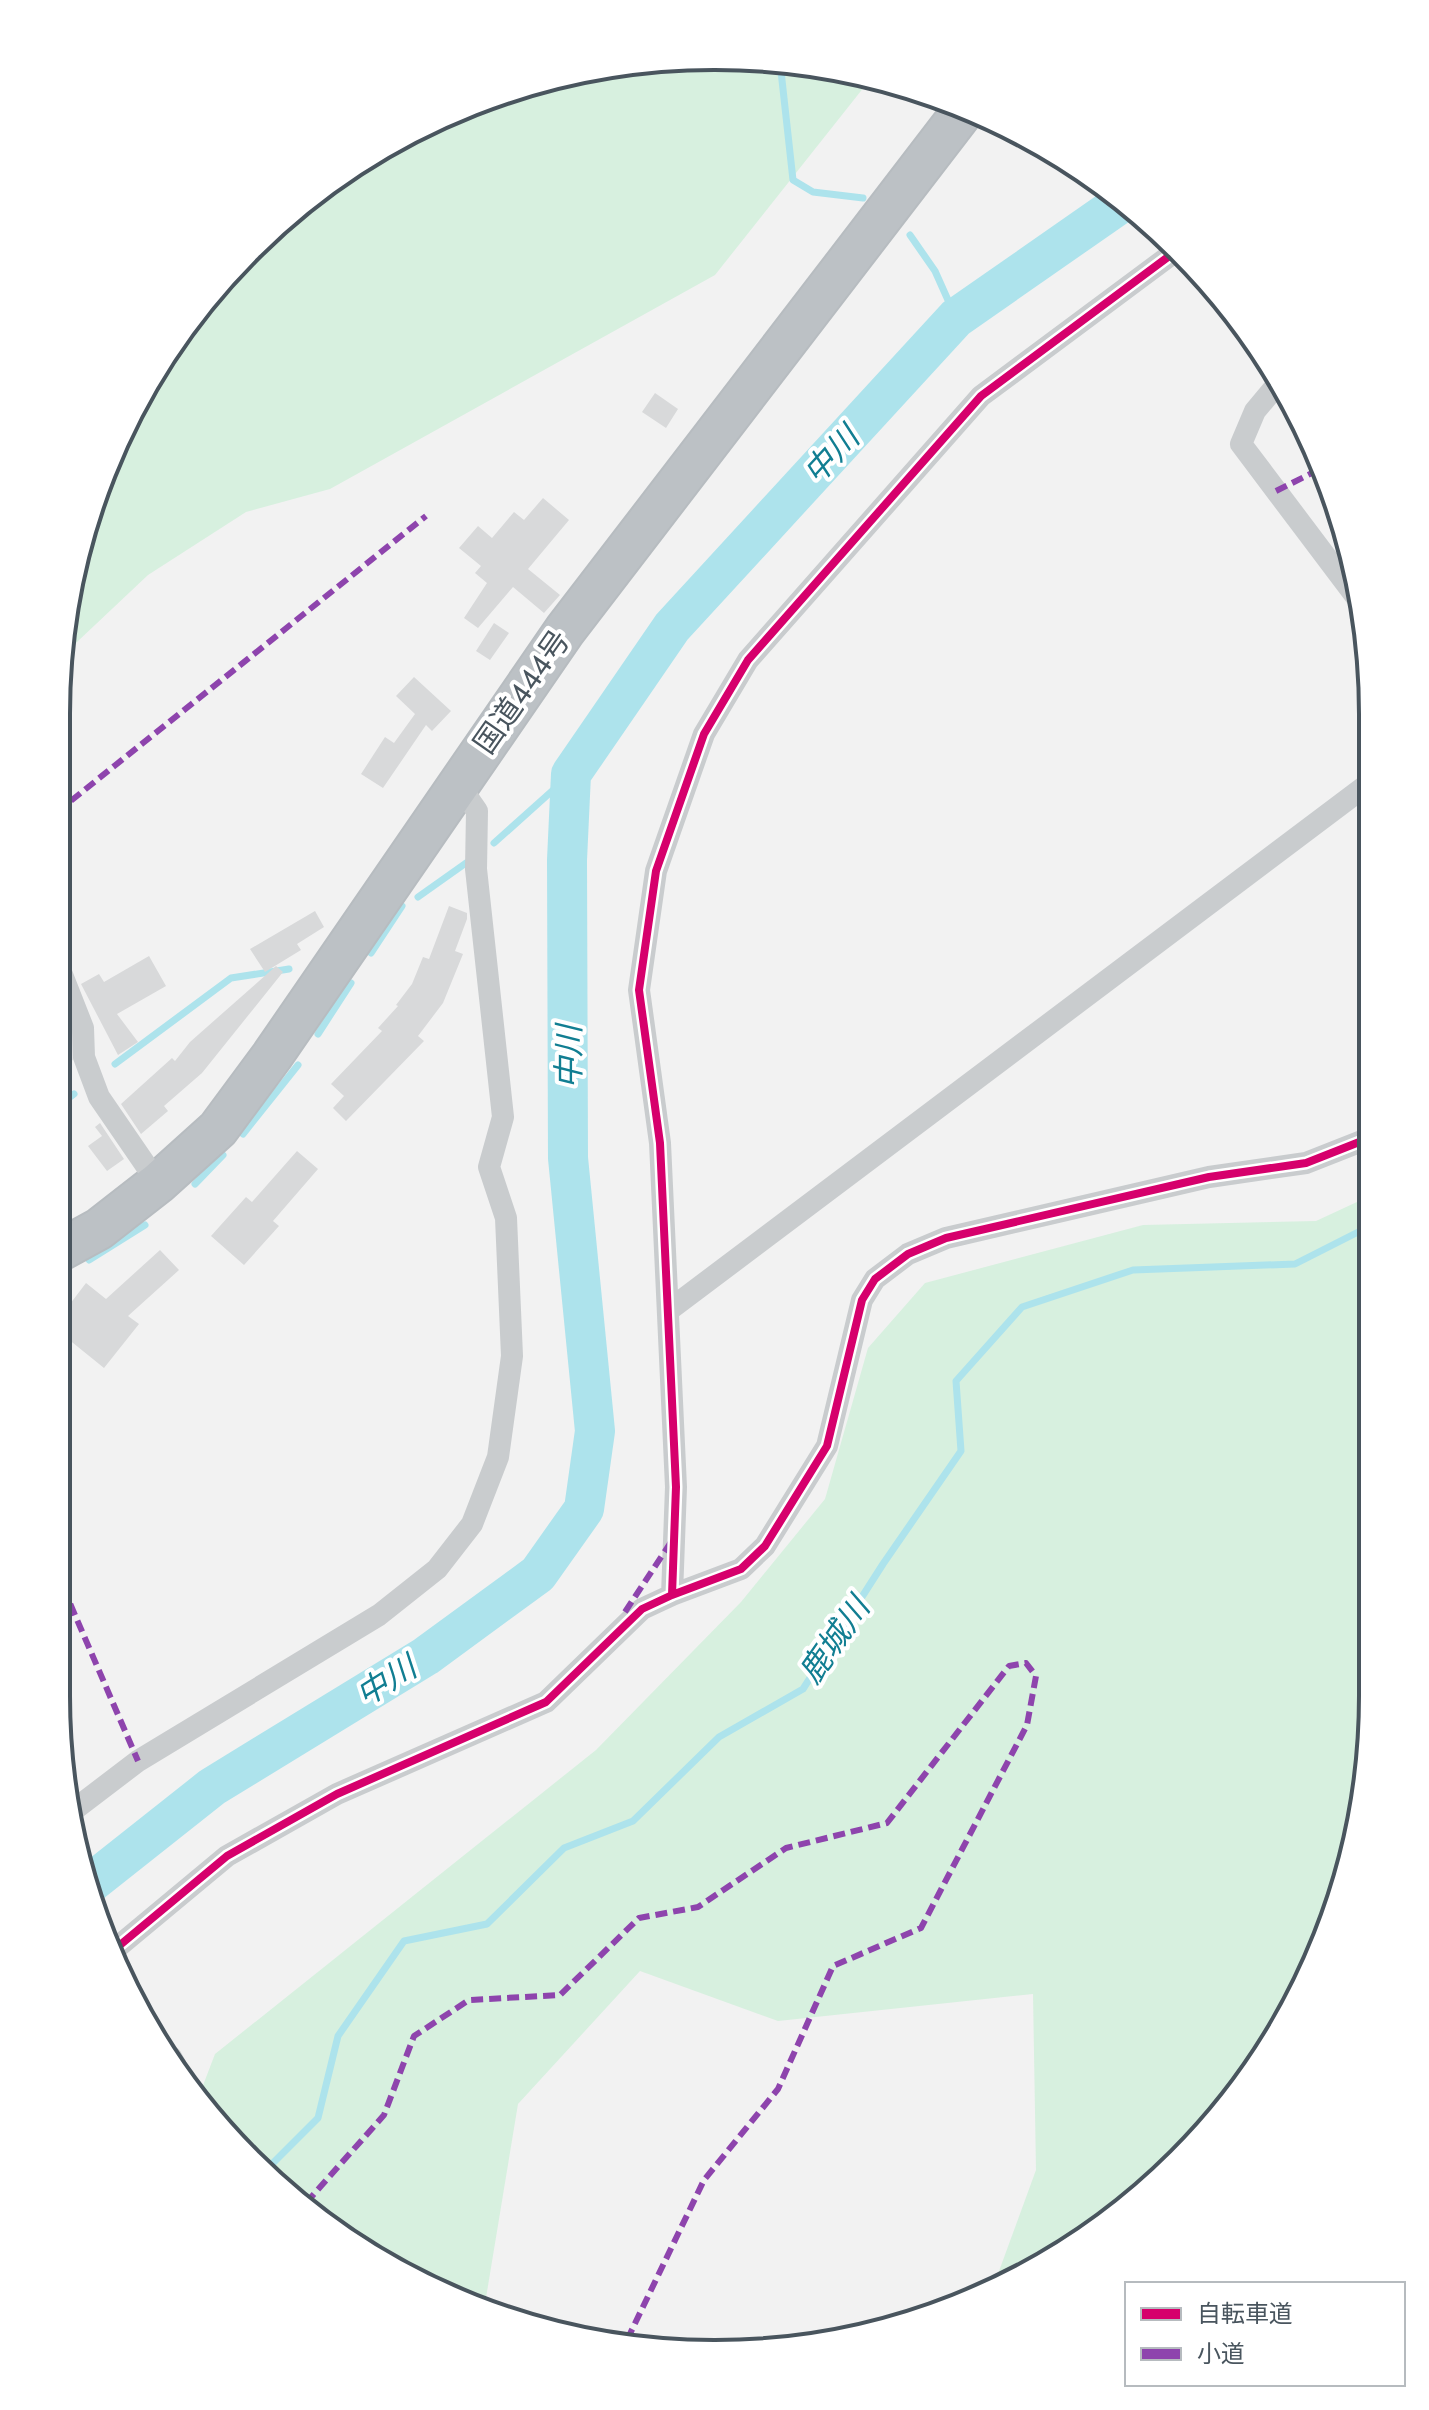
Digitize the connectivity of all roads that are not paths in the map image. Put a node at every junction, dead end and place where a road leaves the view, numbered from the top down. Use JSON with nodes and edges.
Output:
{"nodes":[{"id":1,"x":958,"y":118,"type":"edge"},
{"id":2,"x":1168,"y":257,"type":"edge"},
{"id":3,"x":1272,"y":391,"type":"edge"},
{"id":4,"x":1345,"y":583,"type":"edge"},
{"id":5,"x":459,"y":785,"type":"junction"},
{"id":6,"x":1359,"y":791,"type":"edge"},
{"id":7,"x":70,"y":995,"type":"edge"},
{"id":8,"x":1359,"y":1142,"type":"edge"},
{"id":9,"x":158,"y":1183,"type":"junction"},
{"id":10,"x":70,"y":1245,"type":"edge"},
{"id":11,"x":669,"y":1310,"type":"junction"},
{"id":12,"x":672,"y":1595,"type":"junction"},
{"id":13,"x":80,"y":1805,"type":"edge"},
{"id":14,"x":120,"y":1945,"type":"edge"}],
"edges":[{"from":1,"to":5,"type":"highway","name":"国道444号"},
{"from":2,"to":11,"type":"street"},
{"from":3,"to":4,"type":"street"},
{"from":5,"to":9,"type":"highway","name":"国道444号"},
{"from":5,"to":13,"type":"street"},
{"from":6,"to":11,"type":"street"},
{"from":7,"to":9,"type":"street"},
{"from":8,"to":12,"type":"street"},
{"from":9,"to":10,"type":"highway","name":"国道444号"},
{"from":11,"to":12,"type":"street"},
{"from":12,"to":14,"type":"street"}]}
